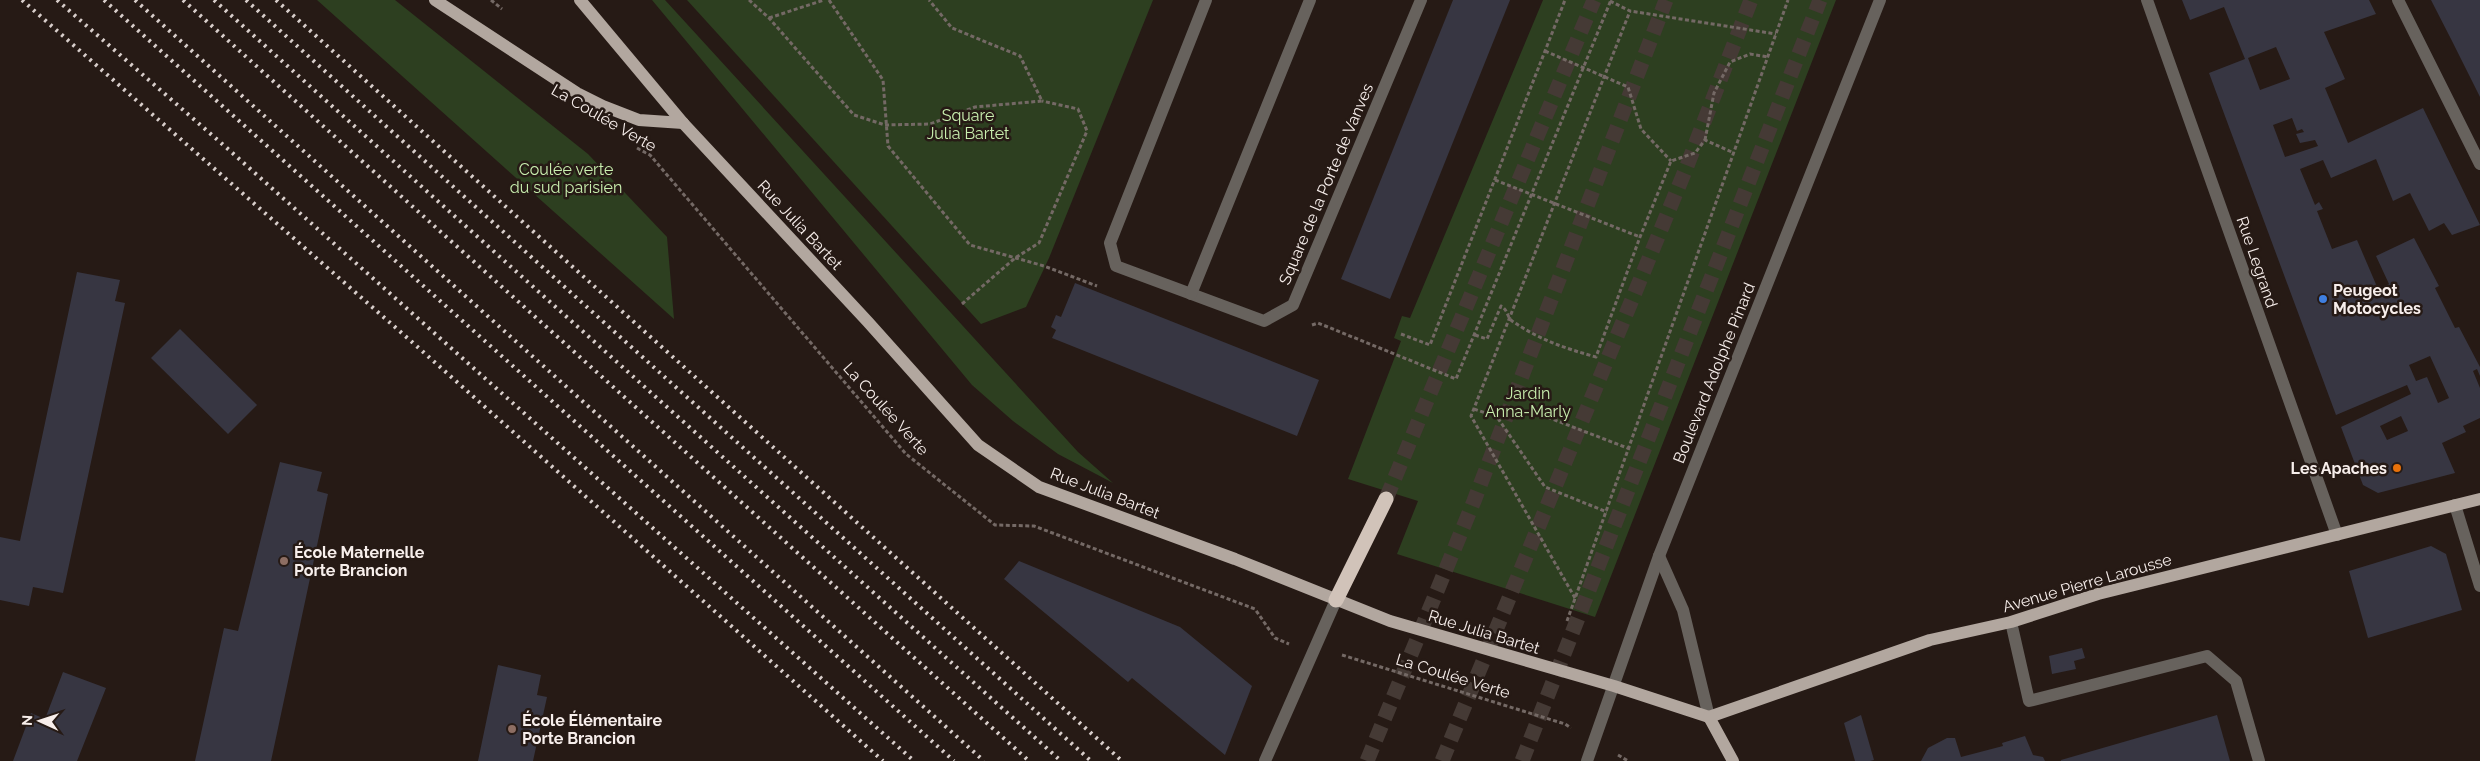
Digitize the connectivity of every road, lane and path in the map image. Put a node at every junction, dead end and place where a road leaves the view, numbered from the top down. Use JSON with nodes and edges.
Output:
{"nodes":[{"id":1,"x":435,"y":0,"type":"edge"},
{"id":2,"x":580,"y":0,"type":"edge"},
{"id":3,"x":749,"y":0,"type":"edge"},
{"id":4,"x":824,"y":0,"type":"edge"},
{"id":5,"x":829,"y":0,"type":"edge"},
{"id":6,"x":929,"y":0,"type":"edge"},
{"id":7,"x":1206,"y":0,"type":"edge"},
{"id":8,"x":1310,"y":0,"type":"edge"},
{"id":9,"x":1421,"y":0,"type":"edge"},
{"id":10,"x":1565,"y":0,"type":"edge"},
{"id":11,"x":1788,"y":0,"type":"edge"},
{"id":12,"x":1880,"y":0,"type":"edge"},
{"id":13,"x":2147,"y":0,"type":"edge"},
{"id":14,"x":2398,"y":0,"type":"edge"},
{"id":15,"x":1610,"y":1,"type":"edge"},
{"id":16,"x":1630,"y":11,"type":"junction"},
{"id":17,"x":769,"y":18,"type":"junction"},
{"id":18,"x":1776,"y":34,"type":"junction"},
{"id":19,"x":1545,"y":51,"type":"junction"},
{"id":20,"x":1768,"y":57,"type":"junction"},
{"id":21,"x":1584,"y":67,"type":"junction"},
{"id":22,"x":1605,"y":76,"type":"junction"},
{"id":23,"x":1042,"y":101,"type":"junction"},
{"id":24,"x":683,"y":122,"type":"junction"},
{"id":25,"x":886,"y":125,"type":"junction"},
{"id":26,"x":1705,"y":140,"type":"junction"},
{"id":27,"x":633,"y":146,"type":"dead end"},
{"id":28,"x":1734,"y":153,"type":"junction"},
{"id":29,"x":1671,"y":161,"type":"junction"},
{"id":30,"x":2480,"y":164,"type":"edge"},
{"id":31,"x":1495,"y":180,"type":"junction"},
{"id":32,"x":1532,"y":193,"type":"junction"},
{"id":33,"x":1555,"y":202,"type":"junction"},
{"id":34,"x":1640,"y":237,"type":"junction"},
{"id":35,"x":1015,"y":258,"type":"junction"},
{"id":36,"x":1044,"y":266,"type":"dead end"},
{"id":37,"x":1191,"y":294,"type":"junction"},
{"id":38,"x":962,"y":304,"type":"dead end"},
{"id":39,"x":1510,"y":319,"type":"junction"},
{"id":40,"x":1401,"y":334,"type":"dead end"},
{"id":41,"x":1475,"y":335,"type":"junction"},
{"id":42,"x":1395,"y":354,"type":"dead end"},
{"id":43,"x":1474,"y":409,"type":"junction"},
{"id":44,"x":1497,"y":417,"type":"junction"},
{"id":45,"x":1630,"y":449,"type":"junction"},
{"id":46,"x":1386,"y":499,"type":"tunnel mouth"},
{"id":47,"x":2480,"y":499,"type":"edge"},
{"id":48,"x":2455,"y":506,"type":"junction"},
{"id":49,"x":1607,"y":512,"type":"junction"},
{"id":50,"x":2337,"y":535,"type":"junction"},
{"id":51,"x":1659,"y":556,"type":"junction"},
{"id":52,"x":2480,"y":586,"type":"edge"},
{"id":53,"x":1575,"y":598,"type":"junction"},
{"id":54,"x":1336,"y":600,"type":"junction"},
{"id":55,"x":1567,"y":621,"type":"dead end"},
{"id":56,"x":2011,"y":622,"type":"junction"},
{"id":57,"x":1282,"y":642,"type":"dead end"},
{"id":58,"x":1333,"y":653,"type":"dead end"},
{"id":59,"x":1614,"y":686,"type":"junction"},
{"id":60,"x":1709,"y":717,"type":"junction"},
{"id":61,"x":1565,"y":724,"type":"dead end"},
{"id":62,"x":1265,"y":761,"type":"edge"},
{"id":63,"x":1588,"y":761,"type":"edge"},
{"id":64,"x":1733,"y":761,"type":"edge"},
{"id":65,"x":2260,"y":761,"type":"edge"}],
"edges":[{"from":1,"to":24,"type":"main road"},
{"from":2,"to":24,"type":"main road","name":"Rue Julia Bartet"},
{"from":3,"to":17,"type":"path"},
{"from":4,"to":17,"type":"path"},
{"from":5,"to":25,"type":"path"},
{"from":6,"to":23,"type":"path"},
{"from":7,"to":37,"type":"street","name":"Square de la Porte de Vanves"},
{"from":8,"to":37,"type":"street"},
{"from":9,"to":37,"type":"street","name":"Square de la Porte de Vanves"},
{"from":10,"to":19,"type":"path"},
{"from":11,"to":18,"type":"path"},
{"from":12,"to":51,"type":"street","name":"Boulevard Adolphe Pinard"},
{"from":13,"to":50,"type":"street","name":"Rue Legrand"},
{"from":14,"to":30,"type":"street"},
{"from":15,"to":16,"type":"path"},
{"from":15,"to":21,"type":"path"},
{"from":16,"to":18,"type":"path"},
{"from":16,"to":22,"type":"path"},
{"from":17,"to":25,"type":"path"},
{"from":18,"to":20,"type":"path"},
{"from":19,"to":21,"type":"path"},
{"from":19,"to":31,"type":"path"},
{"from":20,"to":26,"type":"path"},
{"from":20,"to":28,"type":"path"},
{"from":21,"to":22,"type":"path"},
{"from":21,"to":32,"type":"path"},
{"from":22,"to":29,"type":"path"},
{"from":22,"to":33,"type":"path"},
{"from":23,"to":25,"type":"path"},
{"from":23,"to":35,"type":"path"},
{"from":24,"to":54,"type":"main road","name":"Rue Julia Bartet"},
{"from":25,"to":35,"type":"path"},
{"from":26,"to":28,"type":"path"},
{"from":26,"to":29,"type":"path"},
{"from":27,"to":57,"type":"path","name":"La Coulée Verte"},
{"from":28,"to":45,"type":"path"},
{"from":29,"to":34,"type":"path"},
{"from":31,"to":32,"type":"path"},
{"from":31,"to":40,"type":"path"},
{"from":32,"to":33,"type":"path"},
{"from":32,"to":41,"type":"path"},
{"from":33,"to":34,"type":"path"},
{"from":33,"to":39,"type":"path"},
{"from":34,"to":39,"type":"path"},
{"from":35,"to":36,"type":"path"},
{"from":35,"to":38,"type":"path"},
{"from":39,"to":41,"type":"path"},
{"from":39,"to":43,"type":"path"},
{"from":41,"to":42,"type":"path"},
{"from":43,"to":44,"type":"path"},
{"from":43,"to":53,"type":"path"},
{"from":44,"to":45,"type":"path"},
{"from":44,"to":49,"type":"path"},
{"from":45,"to":49,"type":"path"},
{"from":46,"to":54,"type":"highway"},
{"from":47,"to":48,"type":"main road","name":"Avenue Pierre Larousse"},
{"from":48,"to":50,"type":"main road","name":"Avenue Pierre Larousse"},
{"from":48,"to":52,"type":"street"},
{"from":49,"to":53,"type":"path"},
{"from":50,"to":56,"type":"main road","name":"Avenue Pierre Larousse"},
{"from":51,"to":59,"type":"street","name":"Boulevard Adolphe Pinard"},
{"from":51,"to":60,"type":"street"},
{"from":53,"to":55,"type":"path"},
{"from":54,"to":59,"type":"main road","name":"Rue Julia Bartet"},
{"from":54,"to":62,"type":"street"},
{"from":56,"to":60,"type":"main road","name":"Avenue Pierre Larousse"},
{"from":56,"to":65,"type":"street"},
{"from":58,"to":61,"type":"path","name":"La Coulée Verte"},
{"from":59,"to":60,"type":"main road","name":"Rue Julia Bartet"},
{"from":59,"to":63,"type":"street","name":"Boulevard Adolphe Pinard"},
{"from":60,"to":64,"type":"main road"}]}
